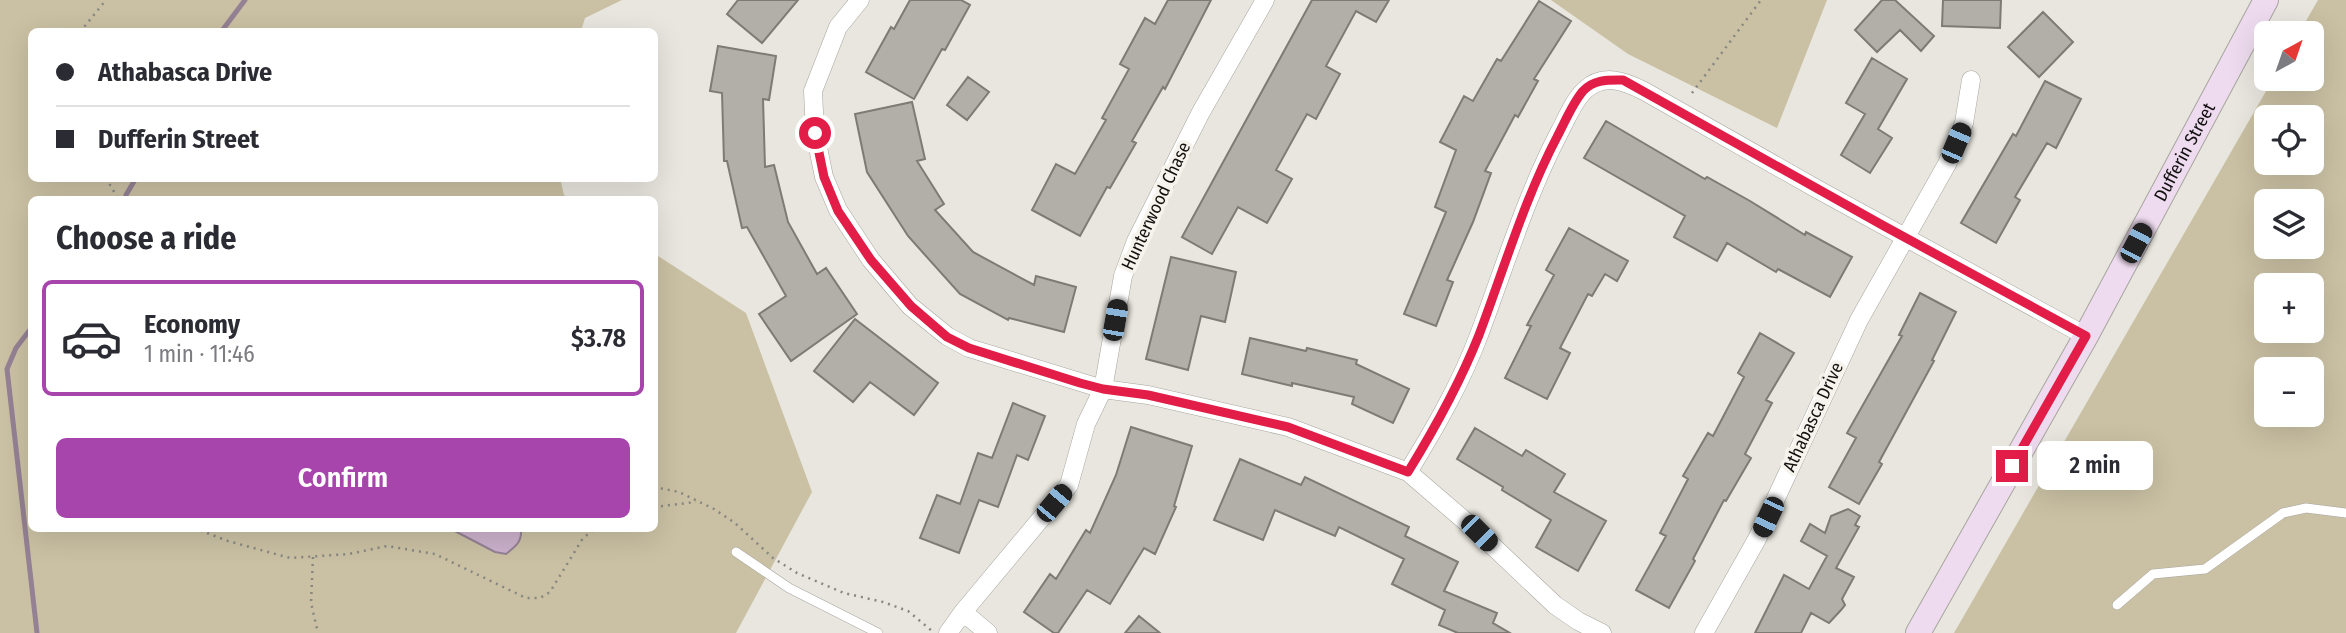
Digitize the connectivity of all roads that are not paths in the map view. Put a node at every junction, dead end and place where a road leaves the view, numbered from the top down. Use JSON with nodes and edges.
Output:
{"nodes":[{"id":1,"x":860,"y":0,"type":"edge"},
{"id":2,"x":1265,"y":0,"type":"edge"},
{"id":3,"x":2266,"y":0,"type":"edge"},
{"id":4,"x":1971,"y":80,"type":"dead end"},
{"id":5,"x":1906,"y":239,"type":"junction"},
{"id":6,"x":2086,"y":336,"type":"junction"},
{"id":7,"x":1103,"y":389,"type":"junction"},
{"id":8,"x":1408,"y":472,"type":"junction"},
{"id":9,"x":2346,"y":513,"type":"edge"},
{"id":10,"x":736,"y":552,"type":"dead end"},
{"id":11,"x":2117,"y":605,"type":"dead end"},
{"id":12,"x":963,"y":612,"type":"junction"},
{"id":13,"x":878,"y":633,"type":"edge"},
{"id":14,"x":948,"y":633,"type":"edge"},
{"id":15,"x":988,"y":633,"type":"edge"},
{"id":16,"x":1602,"y":633,"type":"edge"},
{"id":17,"x":1704,"y":633,"type":"edge"},
{"id":18,"x":1918,"y":633,"type":"edge"}],
"edges":[{"from":1,"to":7,"type":"street"},
{"from":2,"to":7,"type":"street","name":"Hunterwood Chase"},
{"from":3,"to":6,"type":"main road","name":"Dufferin Street"},
{"from":4,"to":5,"type":"street","name":"Athabasca Drive"},
{"from":5,"to":6,"type":"street"},
{"from":5,"to":8,"type":"street"},
{"from":5,"to":17,"type":"street","name":"Athabasca Drive"},
{"from":6,"to":18,"type":"main road","name":"Dufferin Street"},
{"from":7,"to":8,"type":"street"},
{"from":7,"to":12,"type":"street","name":"Hunterwood Chase"},
{"from":8,"to":16,"type":"street"},
{"from":9,"to":11,"type":"lane"},
{"from":10,"to":13,"type":"lane"},
{"from":12,"to":14,"type":"street","name":"Hunterwood Chase"},
{"from":12,"to":15,"type":"street"}]}
